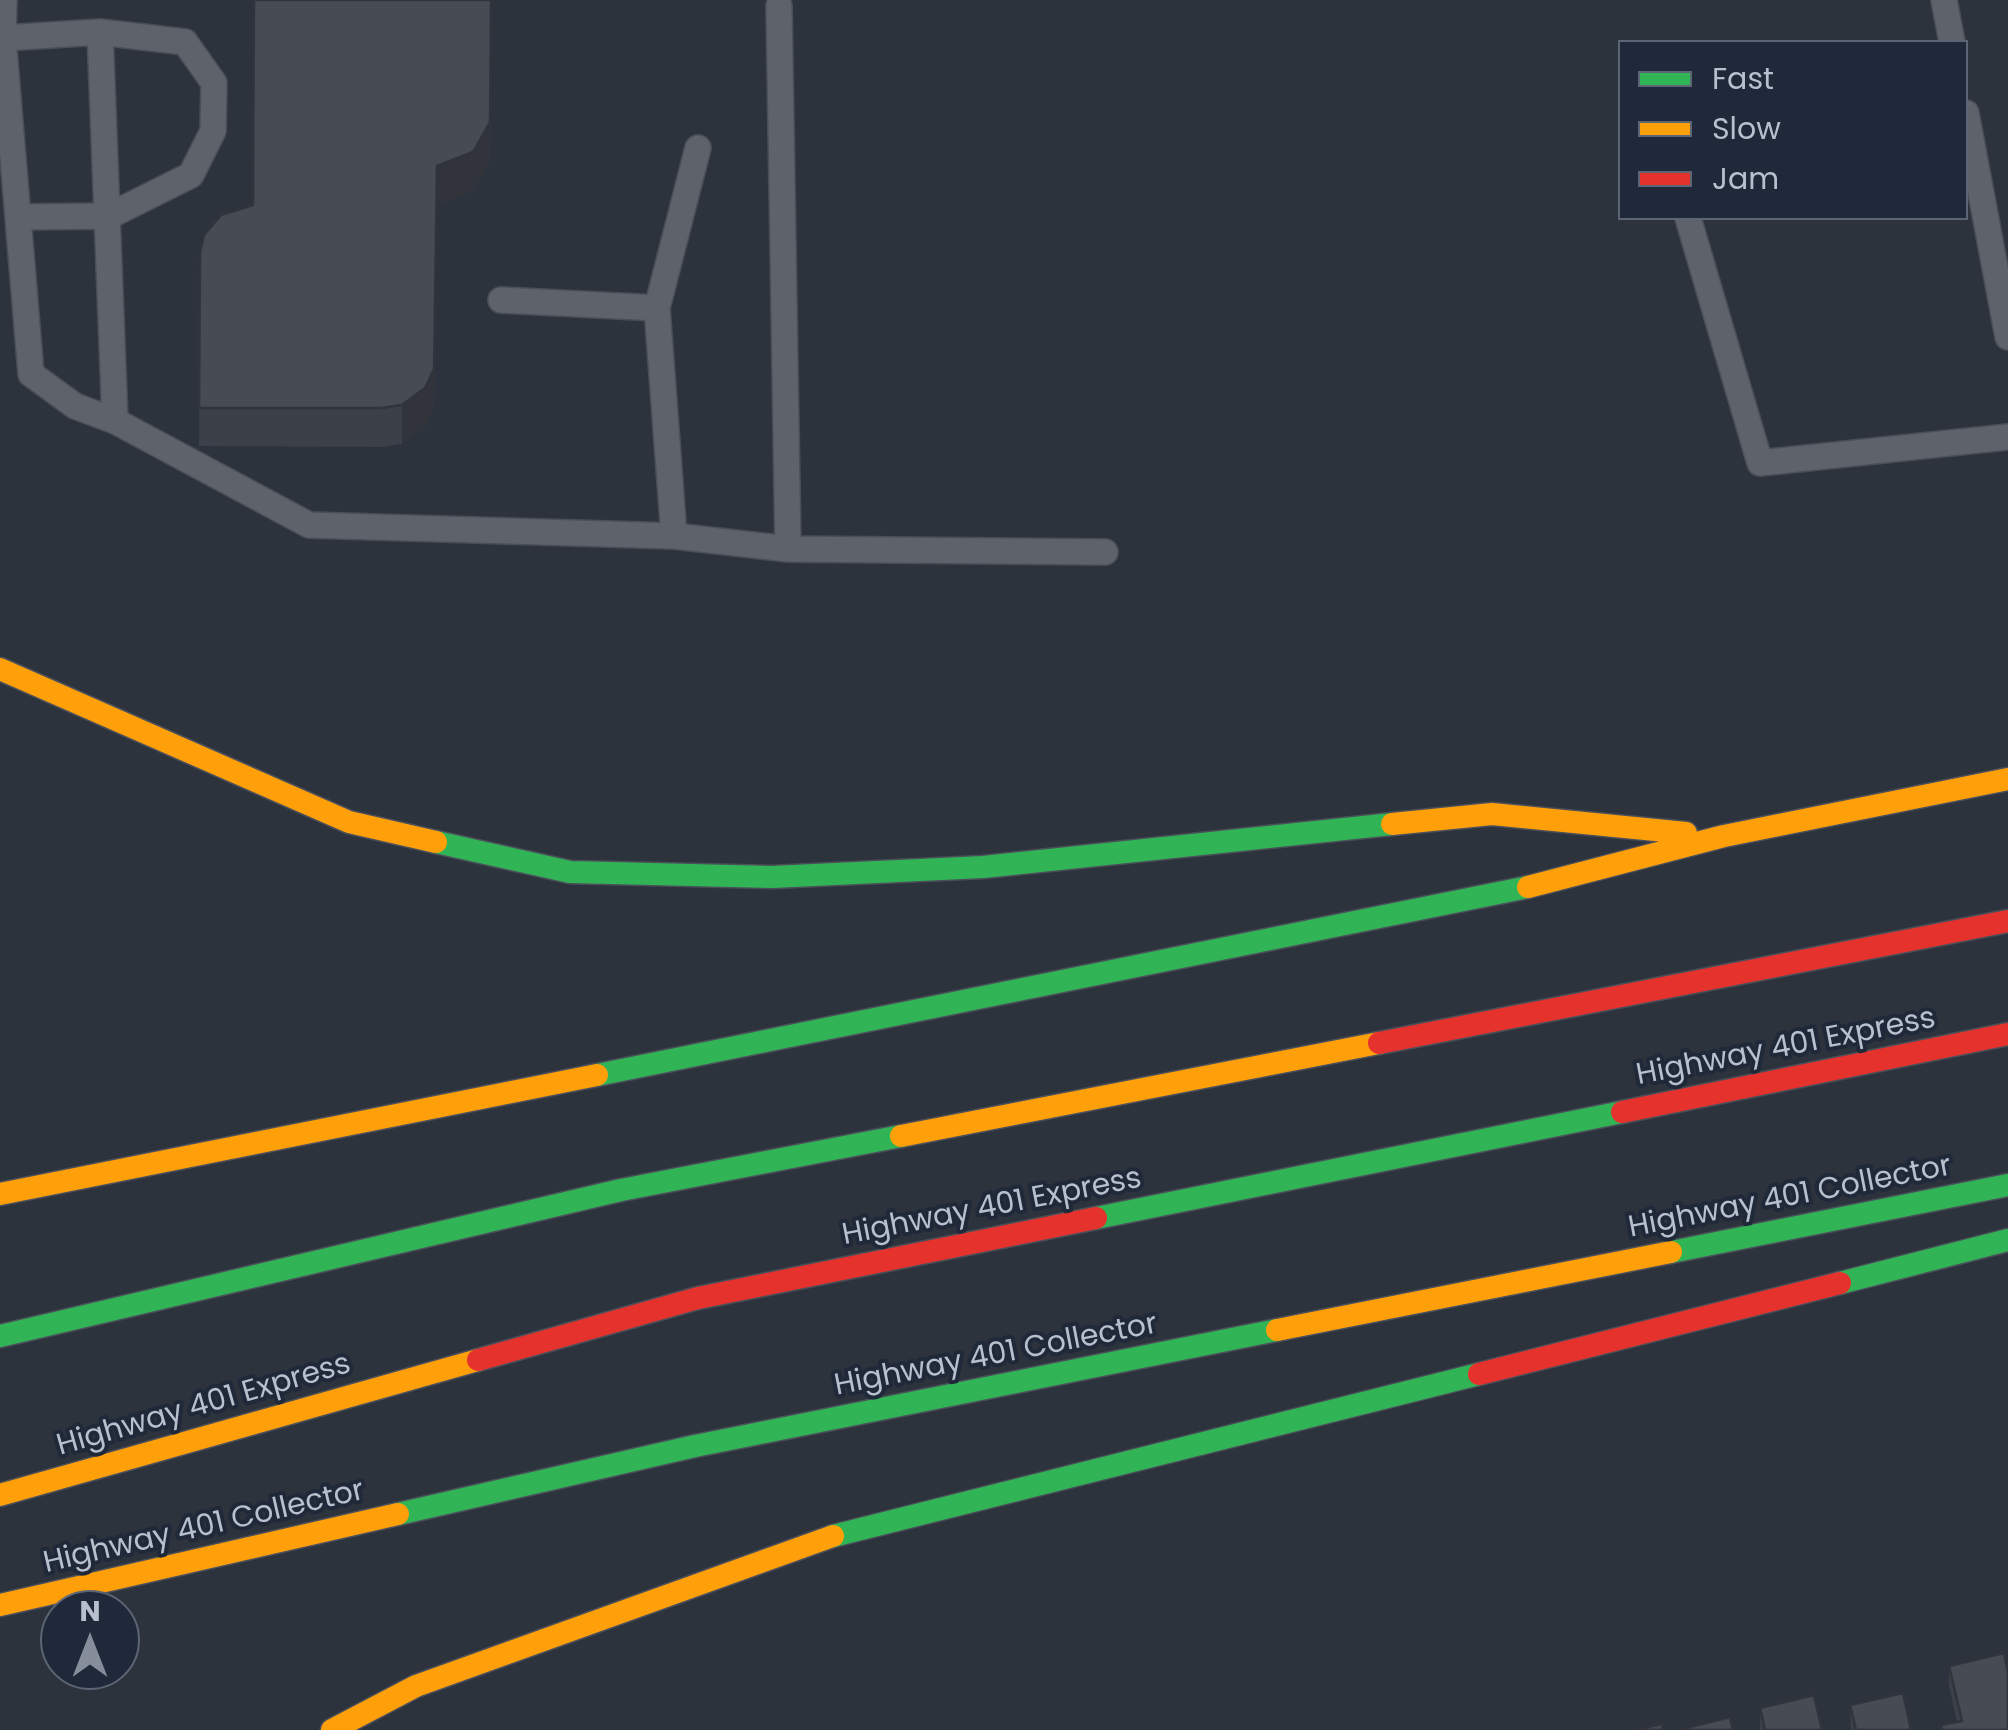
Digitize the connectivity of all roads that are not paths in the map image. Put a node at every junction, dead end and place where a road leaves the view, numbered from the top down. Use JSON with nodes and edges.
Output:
{"nodes":[{"id":1,"x":4,"y":0,"type":"edge"},
{"id":2,"x":1944,"y":0,"type":"edge"},
{"id":3,"x":779,"y":6,"type":"dead end"},
{"id":4,"x":100,"y":32,"type":"junction"},
{"id":5,"x":3,"y":38,"type":"junction"},
{"id":6,"x":1952,"y":40,"type":"edge"},
{"id":7,"x":1968,"y":124,"type":"edge"},
{"id":8,"x":698,"y":148,"type":"dead end"},
{"id":9,"x":19,"y":216,"type":"junction"},
{"id":10,"x":108,"y":216,"type":"junction"},
{"id":11,"x":1689,"y":220,"type":"edge"},
{"id":12,"x":502,"y":300,"type":"dead end"},
{"id":13,"x":657,"y":308,"type":"junction"},
{"id":14,"x":2008,"y":336,"type":"edge"},
{"id":15,"x":115,"y":421,"type":"junction"},
{"id":16,"x":2008,"y":436,"type":"edge"},
{"id":17,"x":674,"y":536,"type":"junction"},
{"id":18,"x":788,"y":550,"type":"junction"},
{"id":19,"x":1105,"y":552,"type":"dead end"},
{"id":20,"x":0,"y":670,"type":"edge"},
{"id":21,"x":2008,"y":779,"type":"edge"},
{"id":22,"x":1724,"y":836,"type":"junction"},
{"id":23,"x":2008,"y":920,"type":"edge"},
{"id":24,"x":2008,"y":1034,"type":"edge"},
{"id":25,"x":2008,"y":1185,"type":"edge"},
{"id":26,"x":0,"y":1194,"type":"edge"},
{"id":27,"x":2008,"y":1240,"type":"edge"},
{"id":28,"x":0,"y":1336,"type":"edge"},
{"id":29,"x":0,"y":1495,"type":"edge"},
{"id":30,"x":0,"y":1605,"type":"edge"},
{"id":31,"x":332,"y":1730,"type":"edge"}],
"edges":[{"from":1,"to":5,"type":"lane"},
{"from":2,"to":6,"type":"lane"},
{"from":3,"to":18,"type":"lane"},
{"from":4,"to":5,"type":"lane"},
{"from":4,"to":10,"type":"lane"},
{"from":4,"to":10,"type":"lane"},
{"from":5,"to":9,"type":"lane"},
{"from":7,"to":14,"type":"lane"},
{"from":8,"to":13,"type":"lane"},
{"from":9,"to":10,"type":"lane"},
{"from":9,"to":15,"type":"lane"},
{"from":10,"to":15,"type":"lane"},
{"from":11,"to":16,"type":"lane"},
{"from":12,"to":13,"type":"lane"},
{"from":13,"to":17,"type":"lane"},
{"from":15,"to":17,"type":"lane"},
{"from":17,"to":18,"type":"lane"},
{"from":18,"to":19,"type":"lane"},
{"from":20,"to":22,"type":"highway"},
{"from":21,"to":22,"type":"highway"},
{"from":22,"to":26,"type":"highway"},
{"from":23,"to":28,"type":"highway"},
{"from":24,"to":29,"type":"highway","name":"Highway 401 Express"},
{"from":25,"to":30,"type":"highway","name":"Highway 401 Collector"},
{"from":27,"to":31,"type":"highway"}]}
